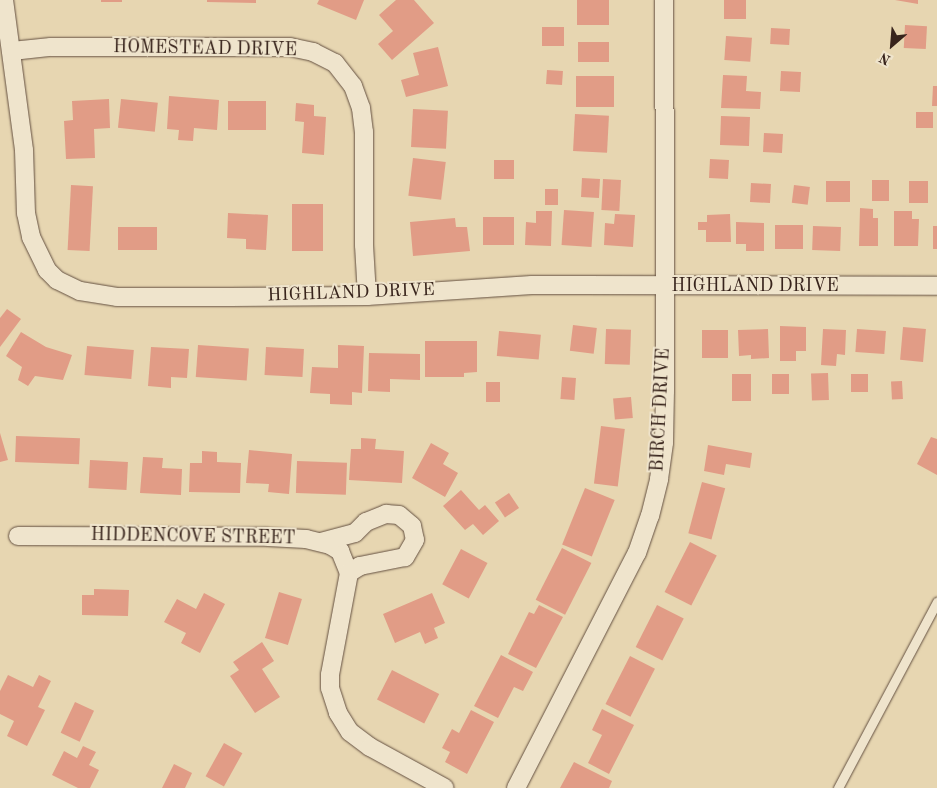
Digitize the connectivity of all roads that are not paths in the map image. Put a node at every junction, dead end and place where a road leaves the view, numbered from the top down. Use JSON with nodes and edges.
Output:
{"nodes":[{"id":1,"x":4,"y":0,"type":"edge"},
{"id":2,"x":664,"y":0,"type":"edge"},
{"id":3,"x":12,"y":51,"type":"junction"},
{"id":4,"x":664,"y":286,"type":"junction"},
{"id":5,"x":937,"y":286,"type":"edge"},
{"id":6,"x":368,"y":296,"type":"junction"},
{"id":7,"x":18,"y":536,"type":"dead end"},
{"id":8,"x":321,"y":542,"type":"junction"},
{"id":9,"x":349,"y":573,"type":"junction"},
{"id":10,"x":937,"y":602,"type":"edge"},
{"id":11,"x":445,"y":788,"type":"edge"},
{"id":12,"x":516,"y":788,"type":"edge"},
{"id":13,"x":838,"y":788,"type":"edge"}],
"edges":[{"from":1,"to":3,"type":"street","name":"HIGHLAND DRIVE"},
{"from":2,"to":4,"type":"street","name":"BIRCH DRIVE"},
{"from":3,"to":6,"type":"street","name":"HIGHLAND DRIVE"},
{"from":3,"to":6,"type":"street","name":"HOMESTEAD DRIVE"},
{"from":4,"to":5,"type":"street","name":"HIGHLAND DRIVE"},
{"from":4,"to":6,"type":"street","name":"HIGHLAND DRIVE"},
{"from":4,"to":12,"type":"street","name":"BIRCH DRIVE"},
{"from":7,"to":8,"type":"street","name":"HIDDENCOVE STREET"},
{"from":8,"to":9,"type":"street","name":"HIDDENCOVE STREET"},
{"from":8,"to":9,"type":"street"},
{"from":9,"to":11,"type":"street"},
{"from":10,"to":13,"type":"lane"}]}
